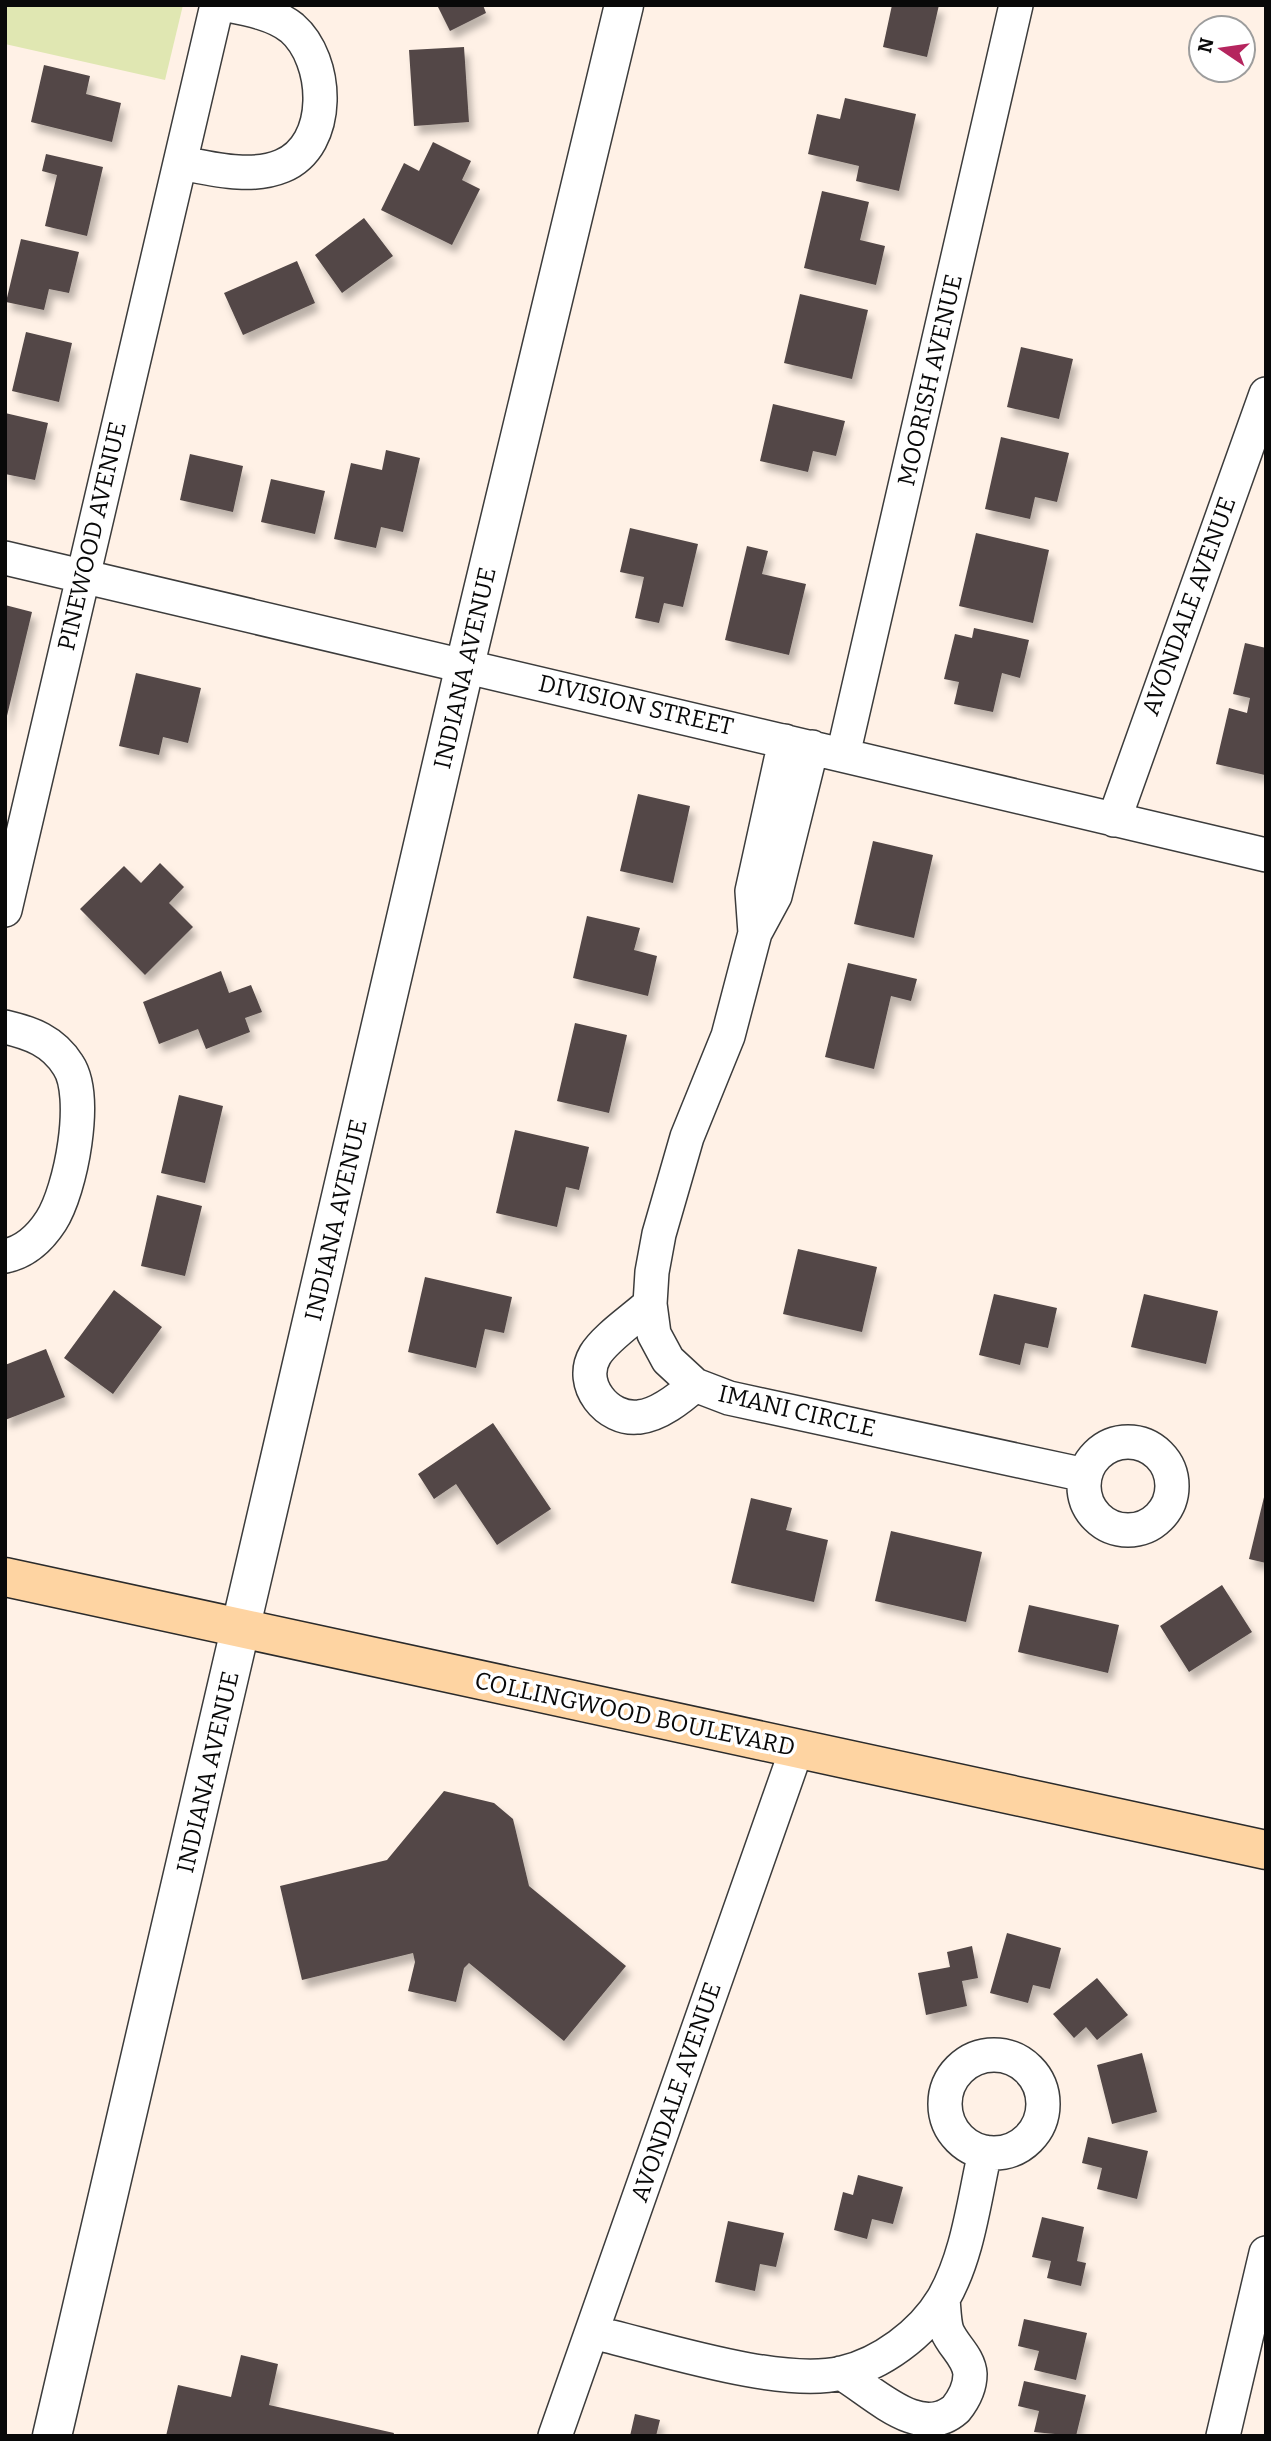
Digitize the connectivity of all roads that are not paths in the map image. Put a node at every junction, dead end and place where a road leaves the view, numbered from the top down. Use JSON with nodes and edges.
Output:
{"nodes":[{"id":1,"x":217,"y":5,"type":"edge"},
{"id":2,"x":227,"y":5,"type":"edge"},
{"id":3,"x":624,"y":5,"type":"edge"},
{"id":4,"x":1016,"y":5,"type":"edge"},
{"id":5,"x":181,"y":163,"type":"junction"},
{"id":6,"x":1266,"y":394,"type":"edge"},
{"id":7,"x":5,"y":558,"type":"edge"},
{"id":8,"x":83,"y":576,"type":"junction"},
{"id":9,"x":465,"y":665,"type":"junction"},
{"id":10,"x":813,"y":748,"type":"junction"},
{"id":11,"x":1114,"y":820,"type":"junction"},
{"id":12,"x":1266,"y":855,"type":"edge"},
{"id":13,"x":5,"y":910,"type":"edge"},
{"id":14,"x":5,"y":1027,"type":"edge"},
{"id":15,"x":5,"y":1256,"type":"edge"},
{"id":16,"x":650,"y":1304,"type":"junction"},
{"id":17,"x":695,"y":1385,"type":"junction"},
{"id":18,"x":1085,"y":1475,"type":"dead end"},
{"id":19,"x":5,"y":1577,"type":"edge"},
{"id":20,"x":241,"y":1630,"type":"junction"},
{"id":21,"x":797,"y":1748,"type":"junction"},
{"id":22,"x":1266,"y":1850,"type":"edge"},
{"id":23,"x":985,"y":2152,"type":"dead end"},
{"id":24,"x":1266,"y":2253,"type":"edge"},
{"id":25,"x":943,"y":2299,"type":"junction"},
{"id":26,"x":592,"y":2332,"type":"junction"},
{"id":27,"x":841,"y":2373,"type":"junction"},
{"id":28,"x":52,"y":2436,"type":"edge"},
{"id":29,"x":555,"y":2436,"type":"edge"},
{"id":30,"x":1223,"y":2436,"type":"edge"}],
"edges":[{"from":1,"to":5,"type":"street","name":"PINEWOOD AVENUE"},
{"from":2,"to":5,"type":"street"},
{"from":3,"to":9,"type":"street","name":"INDIANA AVENUE"},
{"from":4,"to":10,"type":"street","name":"MOORISH AVENUE"},
{"from":5,"to":8,"type":"street","name":"PINEWOOD AVENUE"},
{"from":6,"to":11,"type":"street","name":"AVONDALE AVENUE"},
{"from":7,"to":8,"type":"street","name":"DIVISION STREET"},
{"from":8,"to":9,"type":"street","name":"DIVISION STREET"},
{"from":8,"to":13,"type":"street","name":"PINEWOOD AVENUE"},
{"from":9,"to":10,"type":"street","name":"DIVISION STREET"},
{"from":9,"to":20,"type":"street","name":"INDIANA AVENUE"},
{"from":10,"to":11,"type":"street","name":"DIVISION STREET"},
{"from":10,"to":16,"type":"street","name":"IMANI CIRCLE"},
{"from":11,"to":12,"type":"street","name":"DIVISION STREET"},
{"from":14,"to":15,"type":"street"},
{"from":16,"to":17,"type":"street","name":"IMANI CIRCLE"},
{"from":16,"to":17,"type":"street"},
{"from":17,"to":18,"type":"street","name":"IMANI CIRCLE"},
{"from":19,"to":20,"type":"main road","name":"COLLINGWOOD BOULEVARD"},
{"from":20,"to":21,"type":"main road","name":"COLLINGWOOD BOULEVARD"},
{"from":20,"to":28,"type":"street","name":"INDIANA AVENUE"},
{"from":21,"to":22,"type":"main road","name":"COLLINGWOOD BOULEVARD"},
{"from":21,"to":26,"type":"street","name":"AVONDALE AVENUE"},
{"from":23,"to":25,"type":"street"},
{"from":24,"to":30,"type":"street"},
{"from":25,"to":27,"type":"street"},
{"from":25,"to":27,"type":"street"},
{"from":26,"to":27,"type":"street"},
{"from":26,"to":29,"type":"street","name":"AVONDALE AVENUE"}]}
